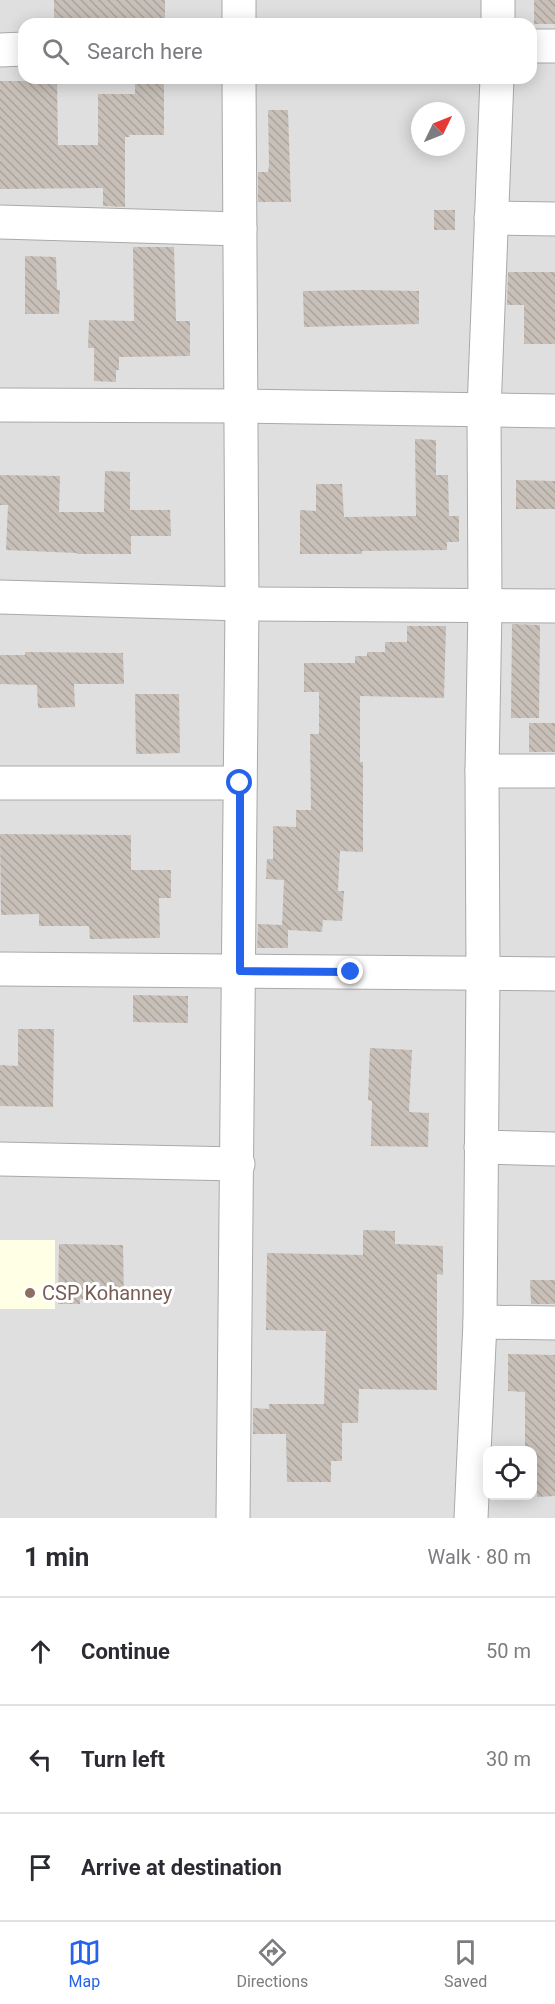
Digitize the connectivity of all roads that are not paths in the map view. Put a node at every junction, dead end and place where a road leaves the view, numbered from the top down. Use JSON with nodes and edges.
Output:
{"nodes":[{"id":1,"x":239,"y":0,"type":"edge"},
{"id":2,"x":498,"y":0,"type":"edge"},
{"id":3,"x":239,"y":18,"type":"edge"},
{"id":4,"x":498,"y":18,"type":"edge"},
{"id":5,"x":537,"y":46,"type":"edge"},
{"id":6,"x":555,"y":46,"type":"edge"},
{"id":7,"x":18,"y":49,"type":"edge"},
{"id":8,"x":0,"y":50,"type":"edge"},
{"id":9,"x":239,"y":84,"type":"edge"},
{"id":10,"x":497,"y":84,"type":"edge"},
{"id":11,"x":491,"y":218,"type":"junction"},
{"id":12,"x":555,"y":219,"type":"edge"},
{"id":13,"x":0,"y":222,"type":"edge"},
{"id":14,"x":240,"y":229,"type":"junction"},
{"id":15,"x":0,"y":405,"type":"edge"},
{"id":16,"x":241,"y":406,"type":"junction"},
{"id":17,"x":484,"y":410,"type":"junction"},
{"id":18,"x":555,"y":411,"type":"edge"},
{"id":19,"x":0,"y":597,"type":"edge"},
{"id":20,"x":242,"y":604,"type":"junction"},
{"id":21,"x":555,"y":606,"type":"edge"},
{"id":22,"x":485,"y":607,"type":"junction"},
{"id":23,"x":482,"y":771,"type":"junction"},
{"id":24,"x":555,"y":771,"type":"edge"},
{"id":25,"x":0,"y":783,"type":"edge"},
{"id":26,"x":240,"y":783,"type":"junction"},
{"id":27,"x":0,"y":969,"type":"edge"},
{"id":28,"x":240,"y":971,"type":"junction"},
{"id":29,"x":483,"y":974,"type":"junction"},
{"id":30,"x":555,"y":974,"type":"edge"},
{"id":31,"x":482,"y":1147,"type":"junction"},
{"id":32,"x":555,"y":1149,"type":"edge"},
{"id":33,"x":0,"y":1159,"type":"edge"},
{"id":34,"x":237,"y":1164,"type":"junction"},
{"id":35,"x":480,"y":1322,"type":"junction"},
{"id":36,"x":555,"y":1323,"type":"edge"},
{"id":37,"x":234,"y":1518,"type":"edge"},
{"id":38,"x":471,"y":1518,"type":"edge"}],
"edges":[{"from":1,"to":3,"type":"street"},
{"from":2,"to":4,"type":"street"},
{"from":5,"to":6,"type":"street"},
{"from":7,"to":8,"type":"street"},
{"from":9,"to":14,"type":"street"},
{"from":10,"to":11,"type":"street"},
{"from":11,"to":12,"type":"street"},
{"from":11,"to":17,"type":"street"},
{"from":13,"to":14,"type":"street"},
{"from":14,"to":16,"type":"street"},
{"from":15,"to":16,"type":"street"},
{"from":16,"to":17,"type":"street"},
{"from":16,"to":20,"type":"street"},
{"from":17,"to":18,"type":"street"},
{"from":17,"to":22,"type":"street"},
{"from":19,"to":20,"type":"street"},
{"from":20,"to":22,"type":"street"},
{"from":20,"to":26,"type":"street"},
{"from":21,"to":22,"type":"street"},
{"from":22,"to":23,"type":"street"},
{"from":23,"to":24,"type":"street"},
{"from":23,"to":29,"type":"street"},
{"from":25,"to":26,"type":"street"},
{"from":26,"to":28,"type":"street"},
{"from":27,"to":28,"type":"street"},
{"from":28,"to":29,"type":"street"},
{"from":28,"to":34,"type":"street"},
{"from":29,"to":30,"type":"street"},
{"from":29,"to":31,"type":"street"},
{"from":31,"to":32,"type":"street"},
{"from":31,"to":35,"type":"street"},
{"from":33,"to":34,"type":"street"},
{"from":34,"to":37,"type":"street"},
{"from":35,"to":36,"type":"street"},
{"from":35,"to":38,"type":"street"}]}
